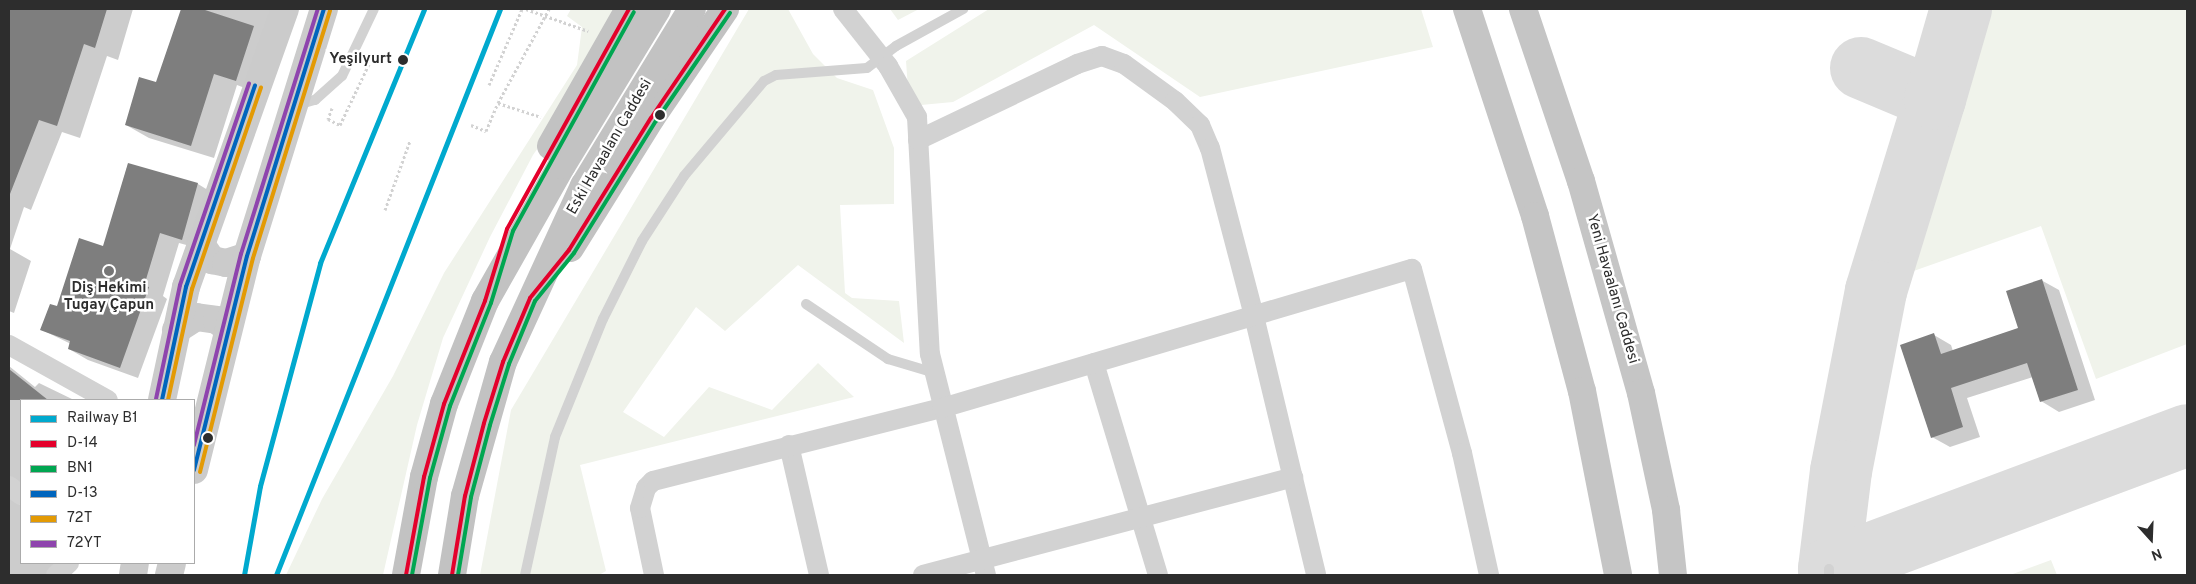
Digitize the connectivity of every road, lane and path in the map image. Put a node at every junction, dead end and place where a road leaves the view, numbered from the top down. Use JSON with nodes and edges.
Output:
{"nodes":[{"id":1,"x":285,"y":9,"type":"edge"},
{"id":2,"x":324,"y":9,"type":"edge"},
{"id":3,"x":374,"y":9,"type":"edge"},
{"id":4,"x":524,"y":9,"type":"edge"},
{"id":5,"x":549,"y":9,"type":"edge"},
{"id":6,"x":628,"y":9,"type":"edge"},
{"id":7,"x":657,"y":9,"type":"edge"},
{"id":8,"x":692,"y":9,"type":"edge"},
{"id":9,"x":725,"y":9,"type":"edge"},
{"id":10,"x":843,"y":9,"type":"edge"},
{"id":11,"x":963,"y":9,"type":"edge"},
{"id":12,"x":1467,"y":9,"type":"edge"},
{"id":13,"x":1523,"y":9,"type":"edge"},
{"id":14,"x":544,"y":15,"type":"junction"},
{"id":15,"x":612,"y":40,"type":"junction"},
{"id":16,"x":882,"y":58,"type":"junction"},
{"id":17,"x":369,"y":64,"type":"dead end"},
{"id":18,"x":342,"y":76,"type":"junction"},
{"id":19,"x":489,"y":85,"type":"dead end"},
{"id":20,"x":498,"y":103,"type":"junction"},
{"id":21,"x":291,"y":107,"type":"junction"},
{"id":22,"x":471,"y":125,"type":"dead end"},
{"id":23,"x":564,"y":125,"type":"junction"},
{"id":24,"x":918,"y":140,"type":"junction"},
{"id":25,"x":410,"y":141,"type":"dead end"},
{"id":26,"x":384,"y":210,"type":"dead end"},
{"id":27,"x":200,"y":243,"type":"junction"},
{"id":28,"x":247,"y":256,"type":"junction"},
{"id":29,"x":530,"y":298,"type":"junction"},
{"id":30,"x":485,"y":301,"type":"junction"},
{"id":31,"x":806,"y":304,"type":"dead end"},
{"id":32,"x":1254,"y":316,"type":"junction"},
{"id":33,"x":228,"y":329,"type":"junction"},
{"id":34,"x":176,"y":330,"type":"junction"},
{"id":35,"x":9,"y":345,"type":"edge"},
{"id":36,"x":1094,"y":363,"type":"junction"},
{"id":37,"x":935,"y":373,"type":"junction"},
{"id":38,"x":106,"y":399,"type":"edge"},
{"id":39,"x":162,"y":399,"type":"edge"},
{"id":40,"x":942,"y":408,"type":"junction"},
{"id":41,"x":789,"y":445,"type":"junction"},
{"id":42,"x":195,"y":466,"type":"edge"},
{"id":43,"x":1293,"y":477,"type":"junction"},
{"id":44,"x":9,"y":486,"type":"edge"},
{"id":45,"x":20,"y":494,"type":"edge"},
{"id":46,"x":1141,"y":517,"type":"junction"},
{"id":47,"x":68,"y":564,"type":"edge"},
{"id":48,"x":984,"y":567,"type":"edge"},
{"id":49,"x":56,"y":575,"type":"edge"},
{"id":50,"x":406,"y":575,"type":"edge"},
{"id":51,"x":452,"y":575,"type":"edge"},
{"id":52,"x":525,"y":575,"type":"edge"},
{"id":53,"x":654,"y":575,"type":"edge"},
{"id":54,"x":819,"y":575,"type":"edge"},
{"id":55,"x":923,"y":575,"type":"edge"},
{"id":56,"x":1158,"y":575,"type":"edge"},
{"id":57,"x":1316,"y":575,"type":"edge"},
{"id":58,"x":1489,"y":575,"type":"edge"},
{"id":59,"x":1618,"y":575,"type":"edge"},
{"id":60,"x":1673,"y":575,"type":"edge"}],
"edges":[{"from":1,"to":27,"type":"main road"},
{"from":2,"to":21,"type":"main road"},
{"from":3,"to":18,"type":"lane"},
{"from":4,"to":14,"type":"path"},
{"from":4,"to":19,"type":"path"},
{"from":5,"to":14,"type":"path"},
{"from":6,"to":15,"type":"highway"},
{"from":7,"to":30,"type":"highway","name":"Eski Havaalanı Caddesi"},
{"from":8,"to":29,"type":"highway","name":"Eski Havaalanı Caddesi"},
{"from":9,"to":29,"type":"highway"},
{"from":10,"to":16,"type":"street"},
{"from":11,"to":16,"type":"lane"},
{"from":12,"to":59,"type":"main road"},
{"from":13,"to":60,"type":"main road","name":"Yeni Havaalanı Caddesi"},
{"from":14,"to":15,"type":"path"},
{"from":14,"to":20,"type":"path"},
{"from":15,"to":23,"type":"highway"},
{"from":16,"to":24,"type":"street"},
{"from":16,"to":52,"type":"lane"},
{"from":17,"to":18,"type":"path"},
{"from":18,"to":21,"type":"lane"},
{"from":20,"to":22,"type":"path"},
{"from":20,"to":23,"type":"path"},
{"from":21,"to":28,"type":"main road"},
{"from":23,"to":30,"type":"highway"},
{"from":24,"to":32,"type":"street"},
{"from":24,"to":37,"type":"street"},
{"from":25,"to":26,"type":"path"},
{"from":27,"to":28,"type":"main road"},
{"from":27,"to":34,"type":"main road"},
{"from":28,"to":33,"type":"main road"},
{"from":29,"to":51,"type":"highway","name":"Eski Havaalanı Caddesi"},
{"from":30,"to":50,"type":"highway","name":"Eski Havaalanı Caddesi"},
{"from":31,"to":37,"type":"lane"},
{"from":32,"to":36,"type":"street"},
{"from":32,"to":43,"type":"street"},
{"from":32,"to":58,"type":"street"},
{"from":33,"to":34,"type":"main road"},
{"from":33,"to":42,"type":"main road"},
{"from":34,"to":39,"type":"main road"},
{"from":35,"to":38,"type":"street"},
{"from":36,"to":40,"type":"street"},
{"from":36,"to":46,"type":"street"},
{"from":37,"to":40,"type":"street"},
{"from":40,"to":41,"type":"street"},
{"from":40,"to":48,"type":"street"},
{"from":41,"to":53,"type":"street"},
{"from":41,"to":54,"type":"street"},
{"from":43,"to":46,"type":"street"},
{"from":43,"to":57,"type":"street"},
{"from":44,"to":45,"type":"street"},
{"from":46,"to":48,"type":"street"},
{"from":46,"to":56,"type":"street"},
{"from":47,"to":49,"type":"street"},
{"from":48,"to":55,"type":"street"}]}
